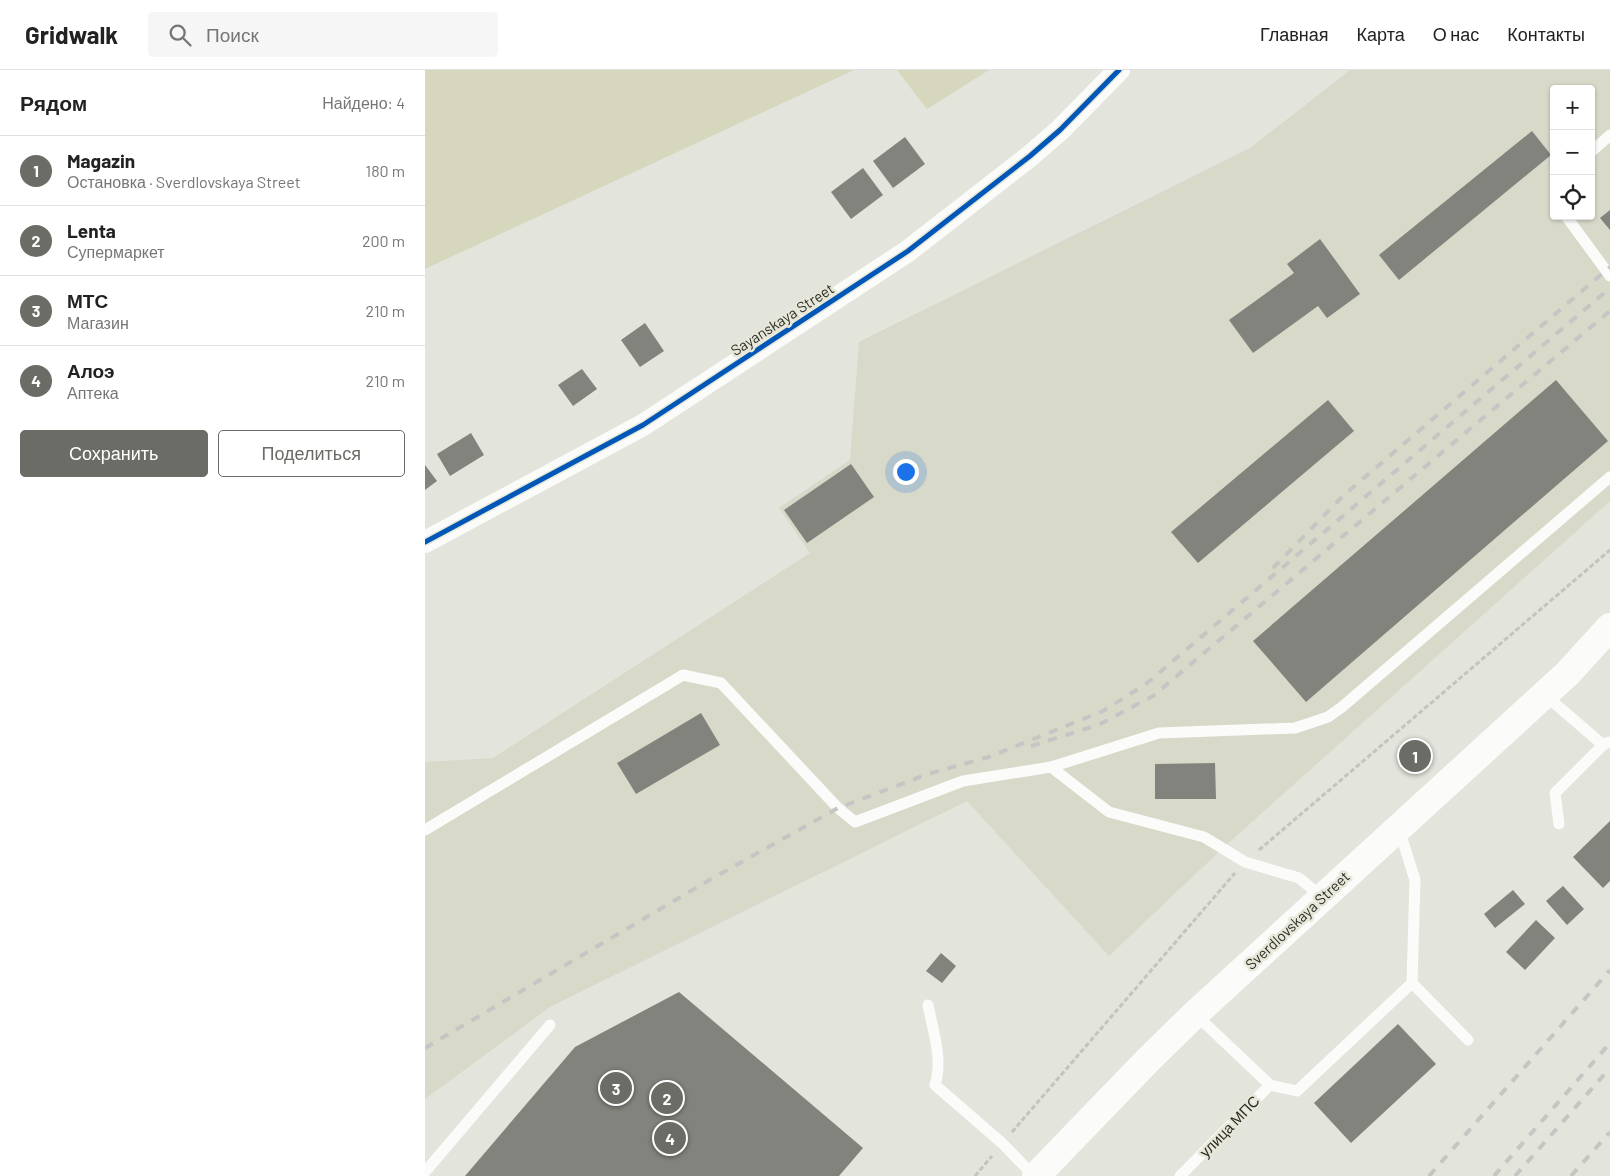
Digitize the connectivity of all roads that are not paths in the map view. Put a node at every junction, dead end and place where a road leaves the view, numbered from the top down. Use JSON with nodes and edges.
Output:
{"nodes":[{"id":1,"x":1119,"y":70,"type":"edge"},
{"id":2,"x":1610,"y":135,"type":"edge"},
{"id":3,"x":1595,"y":148,"type":"edge"},
{"id":4,"x":1569,"y":220,"type":"edge"},
{"id":5,"x":1610,"y":276,"type":"edge"},
{"id":6,"x":1610,"y":477,"type":"edge"},
{"id":7,"x":425,"y":542,"type":"edge"},
{"id":8,"x":1610,"y":627,"type":"edge"},
{"id":9,"x":1610,"y":646,"type":"edge"},
{"id":10,"x":1567,"y":674,"type":"junction"},
{"id":11,"x":1545,"y":695,"type":"junction"},
{"id":12,"x":1607,"y":743,"type":"edge"},
{"id":13,"x":1051,"y":767,"type":"junction"},
{"id":14,"x":1559,"y":824,"type":"dead end"},
{"id":15,"x":1399,"y":828,"type":"junction"},
{"id":16,"x":425,"y":830,"type":"edge"},
{"id":17,"x":1322,"y":897,"type":"junction"},
{"id":18,"x":1412,"y":984,"type":"junction"},
{"id":19,"x":928,"y":1005,"type":"dead end"},
{"id":20,"x":1195,"y":1014,"type":"junction"},
{"id":21,"x":551,"y":1025,"type":"dead end"},
{"id":22,"x":1468,"y":1040,"type":"dead end"},
{"id":23,"x":1270,"y":1085,"type":"junction"},
{"id":24,"x":425,"y":1172,"type":"edge"},
{"id":25,"x":1035,"y":1176,"type":"edge"},
{"id":26,"x":1180,"y":1176,"type":"edge"}],
"edges":[{"from":1,"to":7,"type":"street","name":"Sayanskaya Street"},
{"from":2,"to":3,"type":"lane"},
{"from":4,"to":5,"type":"lane"},
{"from":6,"to":13,"type":"lane"},
{"from":8,"to":10,"type":"highway","name":"Sverdlovskaya Street"},
{"from":9,"to":10,"type":"highway","name":"Sverdlovskaya Street"},
{"from":10,"to":11,"type":"highway","name":"Sverdlovskaya Street"},
{"from":11,"to":12,"type":"lane"},
{"from":11,"to":15,"type":"highway","name":"Sverdlovskaya Street"},
{"from":12,"to":14,"type":"lane"},
{"from":13,"to":16,"type":"lane"},
{"from":13,"to":17,"type":"lane"},
{"from":15,"to":17,"type":"highway","name":"Sverdlovskaya Street"},
{"from":15,"to":18,"type":"lane"},
{"from":17,"to":20,"type":"highway","name":"Sverdlovskaya Street"},
{"from":18,"to":22,"type":"lane"},
{"from":18,"to":23,"type":"lane"},
{"from":19,"to":25,"type":"lane"},
{"from":20,"to":23,"type":"lane","name":"улица МПС"},
{"from":20,"to":25,"type":"highway","name":"Sverdlovskaya Street"},
{"from":21,"to":24,"type":"lane"},
{"from":23,"to":26,"type":"lane","name":"улица МПС"}]}
